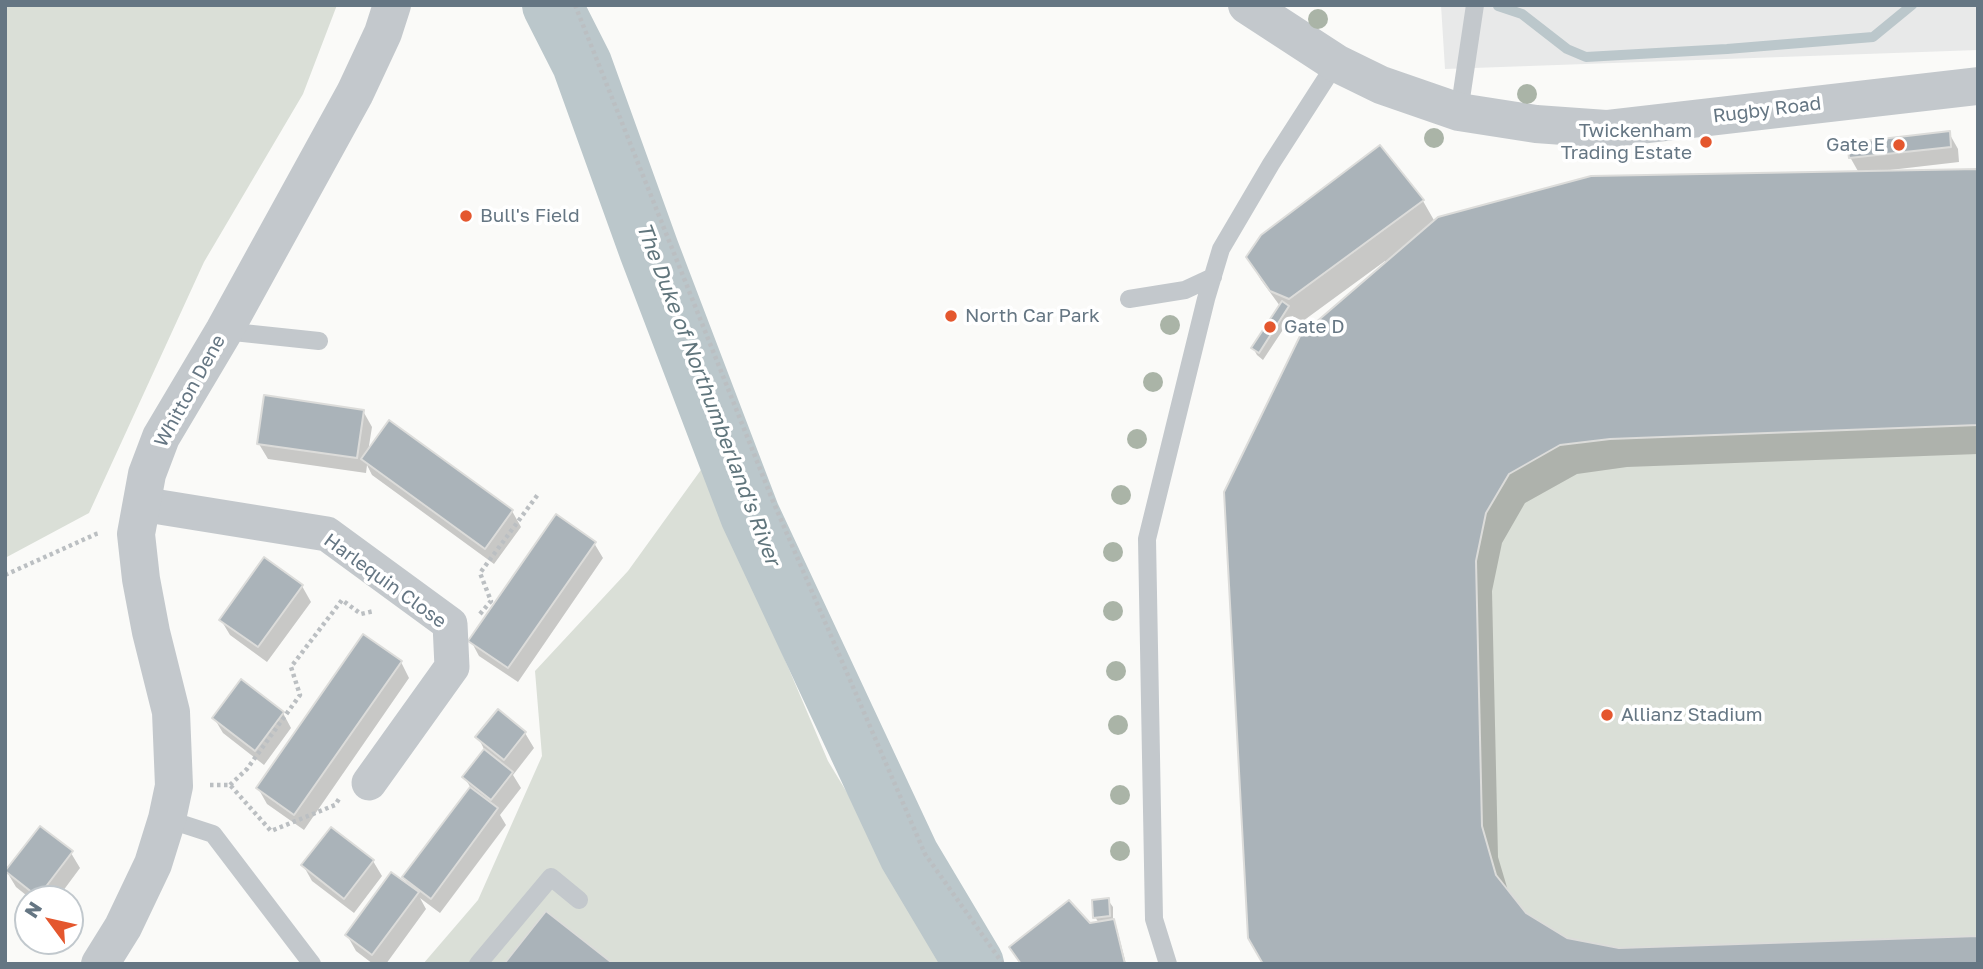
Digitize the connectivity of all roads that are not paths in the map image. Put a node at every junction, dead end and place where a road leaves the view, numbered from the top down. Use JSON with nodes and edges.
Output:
{"nodes":[{"id":1,"x":392,"y":5,"type":"edge"},
{"id":2,"x":1247,"y":5,"type":"edge"},
{"id":3,"x":1475,"y":5,"type":"edge"},
{"id":4,"x":1336,"y":63,"type":"junction"},
{"id":5,"x":1978,"y":86,"type":"edge"},
{"id":6,"x":1459,"y":112,"type":"junction"},
{"id":7,"x":1213,"y":277,"type":"junction"},
{"id":8,"x":1129,"y":299,"type":"dead end"},
{"id":9,"x":224,"y":331,"type":"junction"},
{"id":10,"x":319,"y":341,"type":"dead end"},
{"id":11,"x":141,"y":505,"type":"junction"},
{"id":12,"x":369,"y":783,"type":"road end"},
{"id":13,"x":171,"y":802,"type":"junction"},
{"id":14,"x":579,"y":900,"type":"dead end"},
{"id":15,"x":100,"y":964,"type":"edge"},
{"id":16,"x":312,"y":964,"type":"edge"},
{"id":17,"x":478,"y":964,"type":"edge"},
{"id":18,"x":1168,"y":964,"type":"edge"}],
"edges":[{"from":1,"to":9,"type":"street","name":"Whitton Dene"},
{"from":2,"to":4,"type":"street","name":"Rugby Road"},
{"from":3,"to":6,"type":"lane"},
{"from":4,"to":6,"type":"street","name":"Rugby Road"},
{"from":4,"to":7,"type":"lane"},
{"from":5,"to":6,"type":"street","name":"Rugby Road"},
{"from":7,"to":8,"type":"lane"},
{"from":7,"to":18,"type":"lane"},
{"from":9,"to":10,"type":"lane"},
{"from":9,"to":11,"type":"street","name":"Whitton Dene"},
{"from":11,"to":12,"type":"street","name":"Harlequin Close"},
{"from":11,"to":13,"type":"street","name":"Whitton Dene"},
{"from":13,"to":15,"type":"street","name":"Whitton Dene"},
{"from":13,"to":16,"type":"lane"},
{"from":14,"to":17,"type":"lane"}]}
